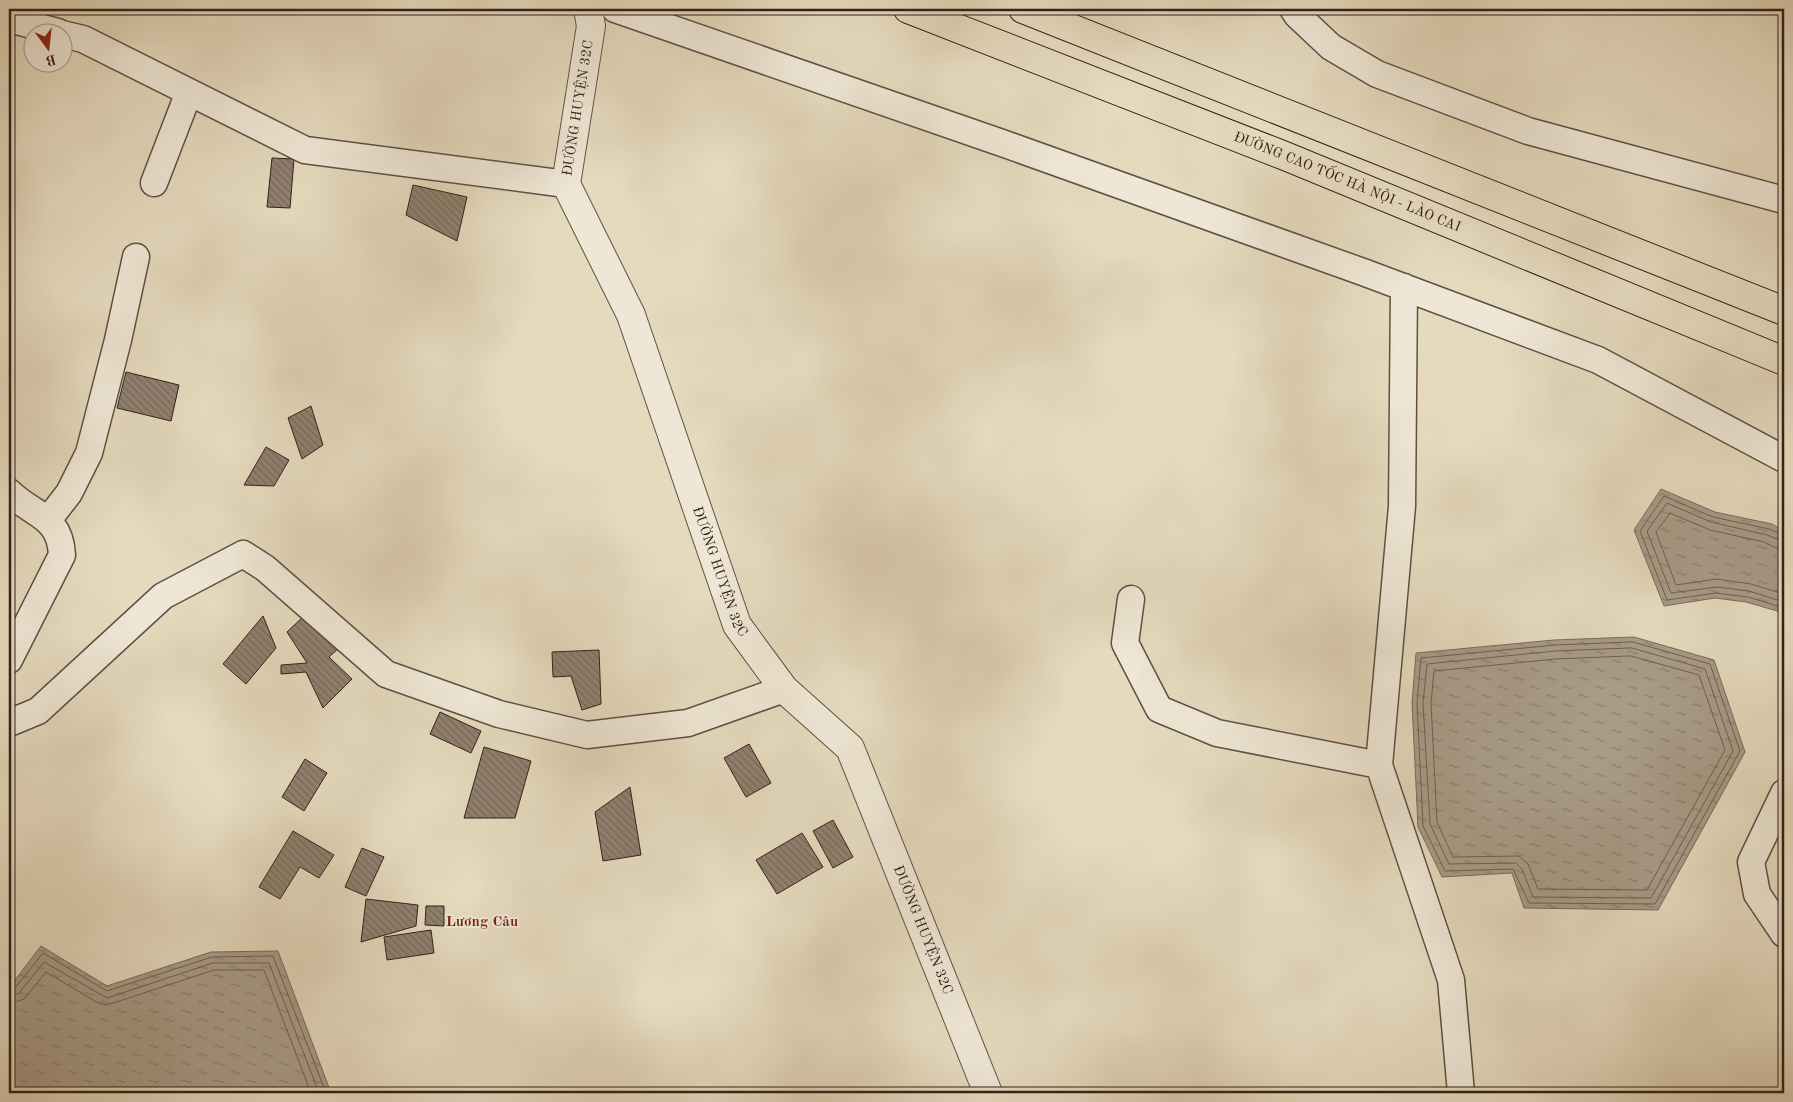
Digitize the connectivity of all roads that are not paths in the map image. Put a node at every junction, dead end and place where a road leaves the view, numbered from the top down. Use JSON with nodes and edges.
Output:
{"nodes":[{"id":1,"x":588,"y":9,"type":"edge"},
{"id":2,"x":615,"y":9,"type":"edge"},
{"id":3,"x":908,"y":9,"type":"edge"},
{"id":4,"x":1023,"y":9,"type":"edge"},
{"id":5,"x":1293,"y":9,"type":"edge"},
{"id":6,"x":9,"y":19,"type":"edge"},
{"id":7,"x":22,"y":22,"type":"edge"},
{"id":8,"x":72,"y":36,"type":"edge"},
{"id":9,"x":189,"y":92,"type":"junction"},
{"id":10,"x":154,"y":183,"type":"dead end"},
{"id":11,"x":566,"y":184,"type":"junction"},
{"id":12,"x":1784,"y":200,"type":"edge"},
{"id":13,"x":136,"y":257,"type":"dead end"},
{"id":14,"x":1404,"y":287,"type":"junction"},
{"id":15,"x":1784,"y":312,"type":"edge"},
{"id":16,"x":1784,"y":361,"type":"edge"},
{"id":17,"x":1784,"y":460,"type":"edge"},
{"id":18,"x":9,"y":492,"type":"edge"},
{"id":19,"x":48,"y":520,"type":"junction"},
{"id":20,"x":1131,"y":599,"type":"dead end"},
{"id":21,"x":9,"y":660,"type":"edge"},
{"id":22,"x":784,"y":689,"type":"junction"},
{"id":23,"x":9,"y":723,"type":"edge"},
{"id":24,"x":1379,"y":765,"type":"junction"},
{"id":25,"x":1784,"y":794,"type":"edge"},
{"id":26,"x":1784,"y":934,"type":"edge"},
{"id":27,"x":988,"y":1093,"type":"edge"},
{"id":28,"x":1461,"y":1093,"type":"edge"}],
"edges":[{"from":1,"to":11,"type":"street","name":"ĐƯỜNG HUYỆN 32C"},
{"from":2,"to":14,"type":"street"},
{"from":3,"to":16,"type":"highway","name":"ĐƯỜNG CAO TỐC HÀ NỘI - LÀO CAI"},
{"from":4,"to":15,"type":"highway"},
{"from":5,"to":12,"type":"street"},
{"from":6,"to":7,"type":"street"},
{"from":8,"to":9,"type":"street"},
{"from":9,"to":10,"type":"street"},
{"from":9,"to":11,"type":"street"},
{"from":11,"to":22,"type":"street","name":"ĐƯỜNG HUYỆN 32C"},
{"from":13,"to":19,"type":"street"},
{"from":14,"to":17,"type":"street"},
{"from":14,"to":24,"type":"street"},
{"from":18,"to":19,"type":"street"},
{"from":19,"to":21,"type":"street"},
{"from":20,"to":24,"type":"street"},
{"from":22,"to":23,"type":"street"},
{"from":22,"to":27,"type":"street","name":"ĐƯỜNG HUYỆN 32C"},
{"from":24,"to":28,"type":"street"},
{"from":25,"to":26,"type":"street"}]}
